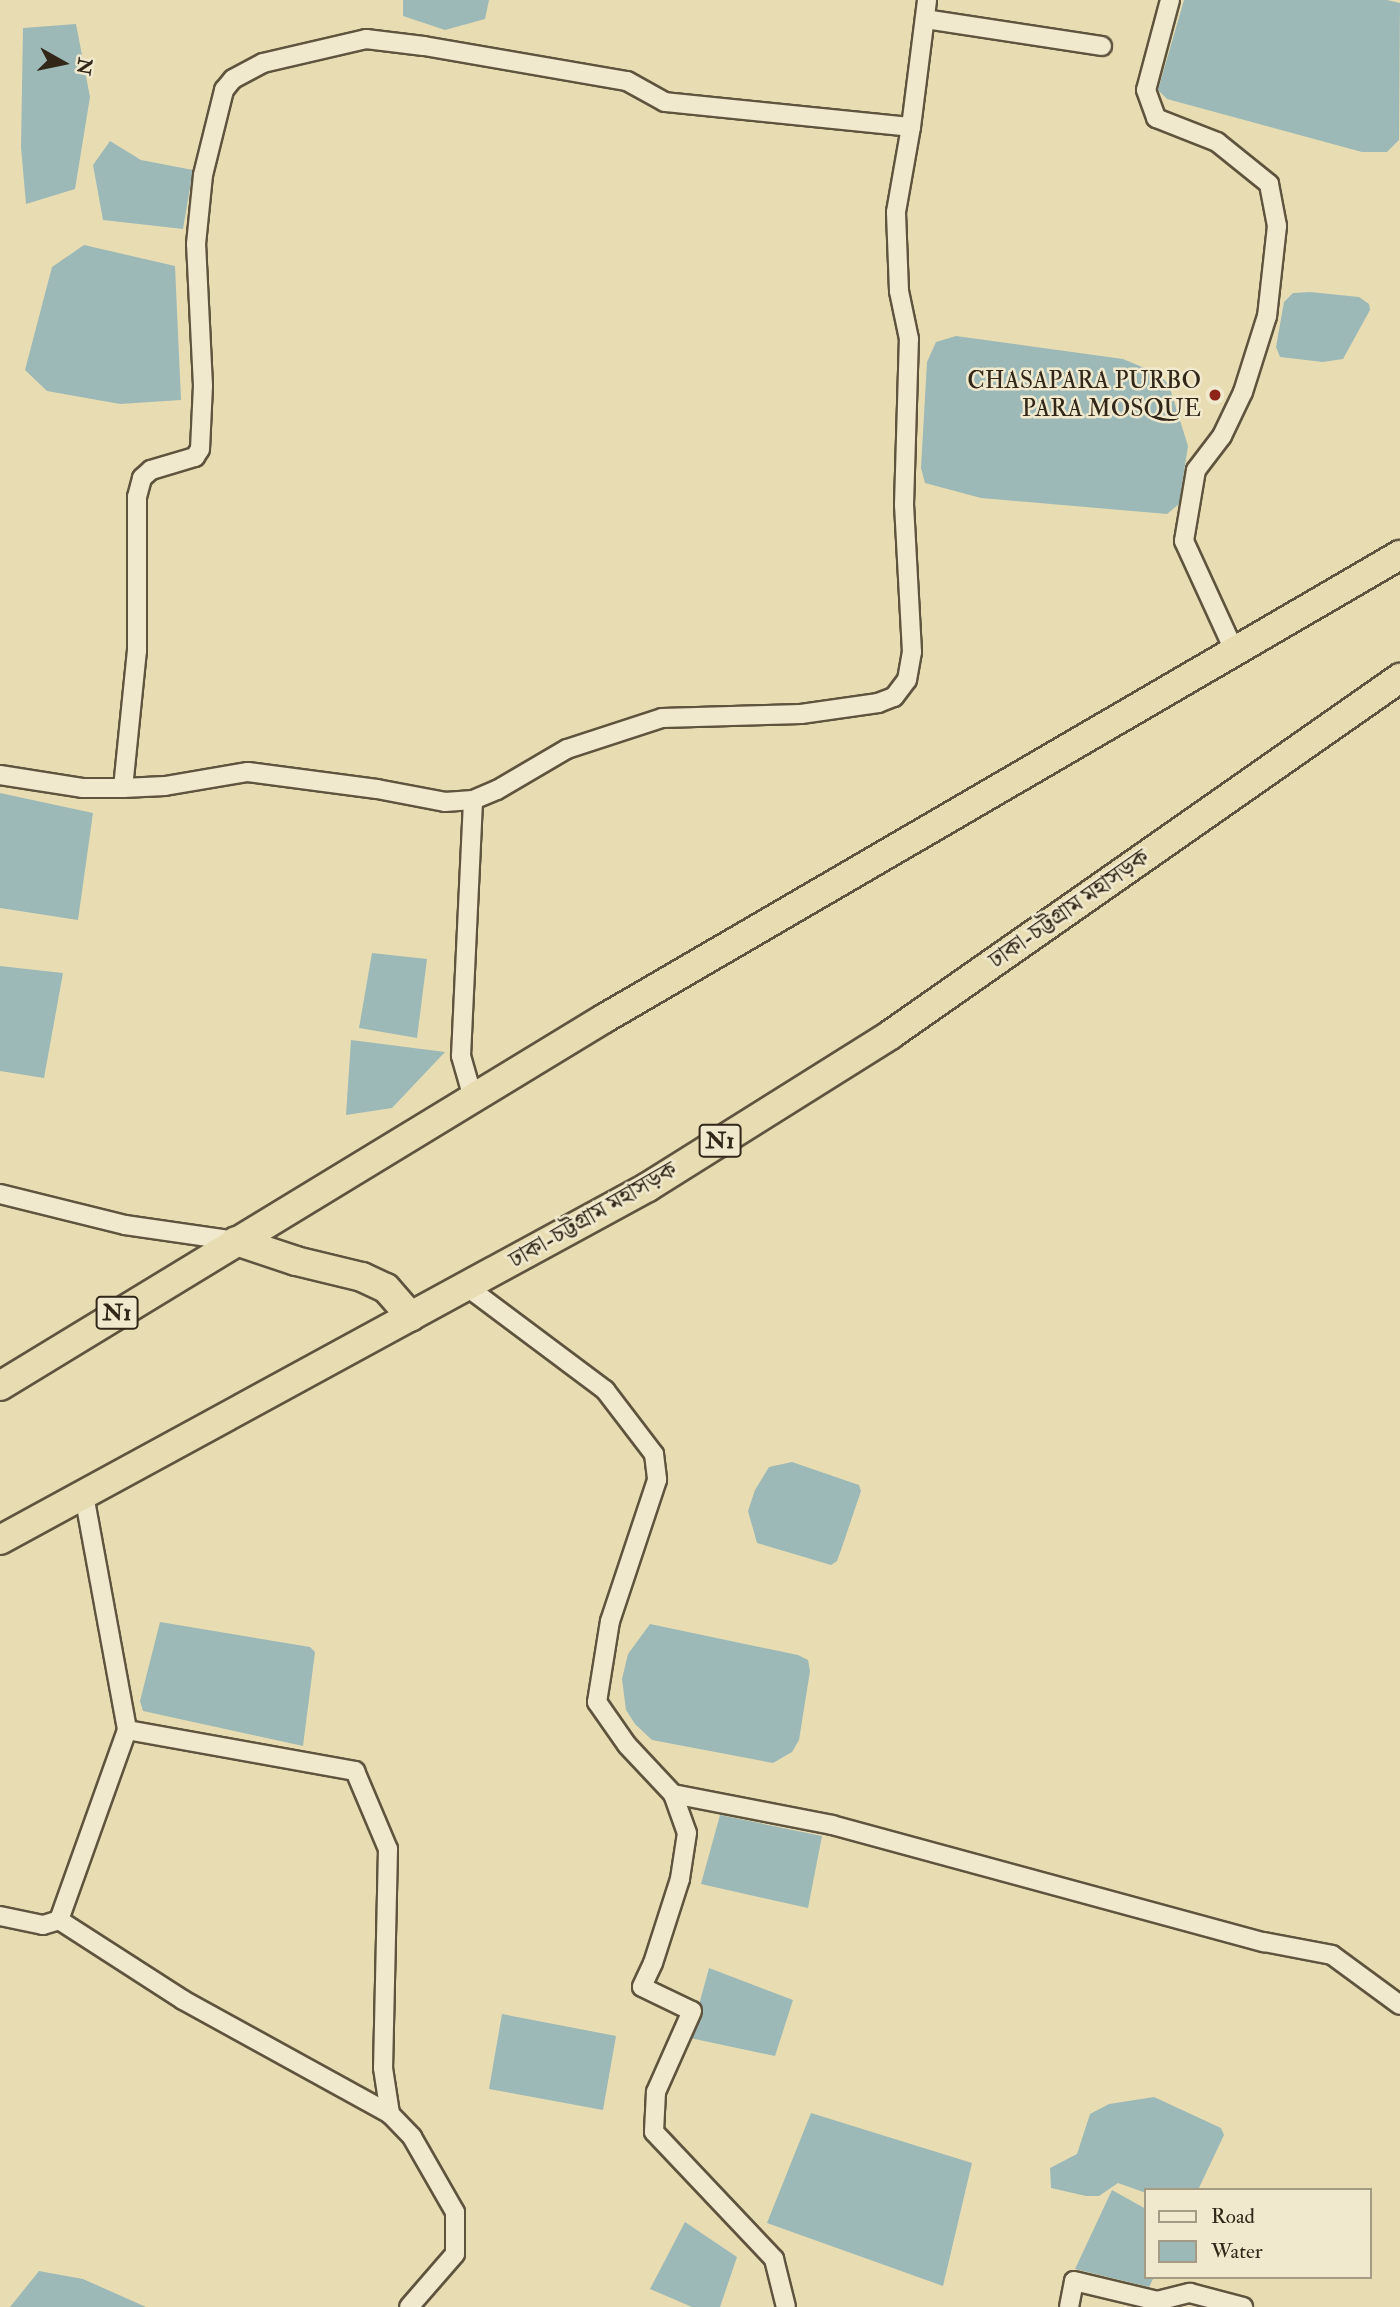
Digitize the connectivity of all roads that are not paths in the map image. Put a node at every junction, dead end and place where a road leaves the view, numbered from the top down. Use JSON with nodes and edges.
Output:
{"nodes":[{"id":1,"x":927,"y":0,"type":"edge"},
{"id":2,"x":1170,"y":0,"type":"edge"},
{"id":3,"x":925,"y":19,"type":"junction"},
{"id":4,"x":1102,"y":46,"type":"dead end"},
{"id":5,"x":911,"y":127,"type":"junction"},
{"id":6,"x":1400,"y":555,"type":"edge"},
{"id":7,"x":1234,"y":650,"type":"junction"},
{"id":8,"x":1400,"y":678,"type":"edge"},
{"id":9,"x":0,"y":775,"type":"edge"},
{"id":10,"x":123,"y":788,"type":"junction"},
{"id":11,"x":473,"y":800,"type":"junction"},
{"id":12,"x":473,"y":1098,"type":"junction"},
{"id":13,"x":0,"y":1194,"type":"edge"},
{"id":14,"x":236,"y":1241,"type":"junction"},
{"id":15,"x":466,"y":1286,"type":"junction"},
{"id":16,"x":411,"y":1317,"type":"junction"},
{"id":17,"x":0,"y":1387,"type":"edge"},
{"id":18,"x":84,"y":1495,"type":"junction"},
{"id":19,"x":0,"y":1540,"type":"edge"},
{"id":20,"x":127,"y":1730,"type":"junction"},
{"id":21,"x":673,"y":1794,"type":"junction"},
{"id":22,"x":0,"y":1916,"type":"edge"},
{"id":23,"x":59,"y":1920,"type":"junction"},
{"id":24,"x":1400,"y":2006,"type":"edge"},
{"id":25,"x":390,"y":2114,"type":"junction"},
{"id":26,"x":409,"y":2307,"type":"edge"},
{"id":27,"x":786,"y":2307,"type":"edge"},
{"id":28,"x":1069,"y":2307,"type":"edge"},
{"id":29,"x":1243,"y":2307,"type":"edge"}],
"edges":[{"from":1,"to":3,"type":"street"},
{"from":2,"to":7,"type":"street"},
{"from":3,"to":4,"type":"street"},
{"from":3,"to":5,"type":"street"},
{"from":5,"to":10,"type":"street"},
{"from":5,"to":11,"type":"street"},
{"from":6,"to":7,"type":"highway","number":"N1"},
{"from":7,"to":12,"type":"highway","number":"N1"},
{"from":8,"to":15,"type":"highway","name":"ঢাকা-চট্টগ্রাম মহাসড়ক","number":"N1"},
{"from":9,"to":10,"type":"street"},
{"from":10,"to":11,"type":"street"},
{"from":11,"to":12,"type":"street"},
{"from":12,"to":14,"type":"highway","number":"N1"},
{"from":13,"to":14,"type":"street"},
{"from":14,"to":16,"type":"highway"},
{"from":14,"to":17,"type":"highway","number":"N1"},
{"from":15,"to":16,"type":"highway","name":"ঢাকা-চট্টগ্রাম মহাসড়ক","number":"N1"},
{"from":15,"to":21,"type":"street"},
{"from":16,"to":18,"type":"highway","name":"ঢাকা-চট্টগ্রাম মহাসড়ক","number":"N1"},
{"from":18,"to":19,"type":"highway","name":"ঢাকা-চট্টগ্রাম মহাসড়ক","number":"N1"},
{"from":18,"to":20,"type":"street"},
{"from":20,"to":23,"type":"street"},
{"from":20,"to":25,"type":"street"},
{"from":21,"to":24,"type":"street"},
{"from":21,"to":27,"type":"street"},
{"from":22,"to":23,"type":"street"},
{"from":23,"to":25,"type":"street"},
{"from":25,"to":26,"type":"street"},
{"from":28,"to":29,"type":"street"}]}
